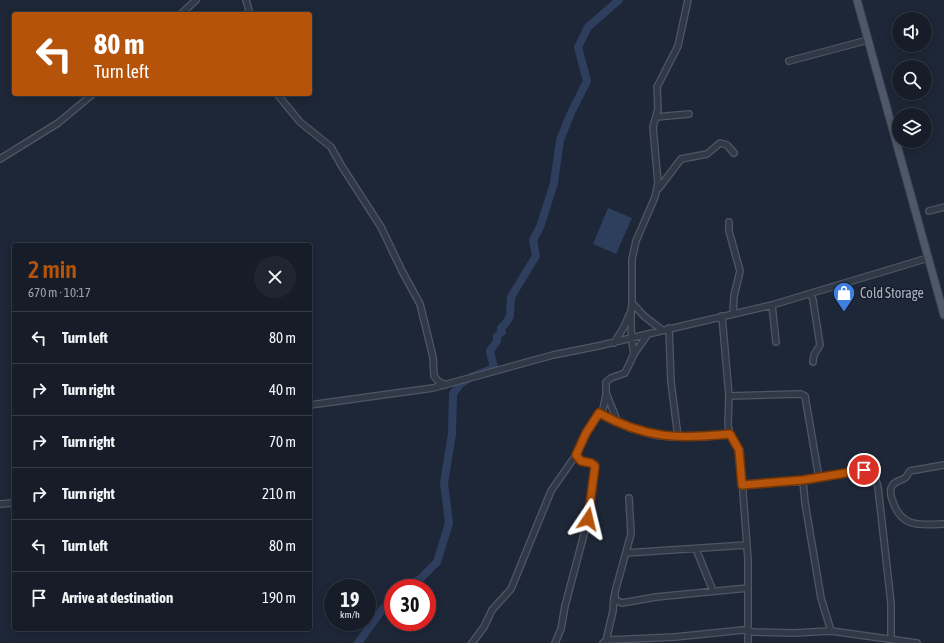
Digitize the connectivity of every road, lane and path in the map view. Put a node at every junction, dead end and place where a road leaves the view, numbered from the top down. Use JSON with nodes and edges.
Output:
{"nodes":[{"id":1,"x":196,"y":0,"type":"edge"},
{"id":2,"x":246,"y":0,"type":"edge"},
{"id":3,"x":688,"y":0,"type":"edge"},
{"id":4,"x":857,"y":0,"type":"edge"},
{"id":5,"x":183,"y":12,"type":"edge"},
{"id":6,"x":249,"y":12,"type":"edge"},
{"id":7,"x":868,"y":40,"type":"junction"},
{"id":8,"x":789,"y":61,"type":"dead end"},
{"id":9,"x":91,"y":96,"type":"edge"},
{"id":10,"x":279,"y":96,"type":"edge"},
{"id":11,"x":689,"y":114,"type":"dead end"},
{"id":12,"x":656,"y":117,"type":"junction"},
{"id":13,"x":734,"y":152,"type":"dead end"},
{"id":14,"x":0,"y":159,"type":"edge"},
{"id":15,"x":657,"y":190,"type":"junction"},
{"id":16,"x":944,"y":207,"type":"edge"},
{"id":17,"x":929,"y":212,"type":"dead end"},
{"id":18,"x":729,"y":222,"type":"dead end"},
{"id":19,"x":928,"y":258,"type":"junction"},
{"id":20,"x":811,"y":294,"type":"junction"},
{"id":21,"x":632,"y":303,"type":"junction"},
{"id":22,"x":772,"y":305,"type":"junction"},
{"id":23,"x":630,"y":311,"type":"junction"},
{"id":24,"x":733,"y":314,"type":"junction"},
{"id":25,"x":944,"y":315,"type":"edge"},
{"id":26,"x":722,"y":316,"type":"junction"},
{"id":27,"x":669,"y":328,"type":"junction"},
{"id":28,"x":662,"y":330,"type":"junction"},
{"id":29,"x":648,"y":334,"type":"junction"},
{"id":30,"x":631,"y":338,"type":"junction"},
{"id":31,"x":776,"y":342,"type":"dead end"},
{"id":32,"x":614,"y":343,"type":"junction"},
{"id":33,"x":634,"y":354,"type":"junction"},
{"id":34,"x":813,"y":362,"type":"dead end"},
{"id":35,"x":445,"y":385,"type":"junction"},
{"id":36,"x":606,"y":390,"type":"junction"},
{"id":37,"x":729,"y":396,"type":"junction"},
{"id":38,"x":312,"y":405,"type":"edge"},
{"id":39,"x":599,"y":413,"type":"junction"},
{"id":40,"x":622,"y":423,"type":"junction"},
{"id":41,"x":730,"y":434,"type":"junction"},
{"id":42,"x":678,"y":437,"type":"junction"},
{"id":43,"x":576,"y":455,"type":"junction"},
{"id":44,"x":944,"y":465,"type":"edge"},
{"id":45,"x":819,"y":478,"type":"junction"},
{"id":46,"x":803,"y":480,"type":"junction"},
{"id":47,"x":742,"y":485,"type":"junction"},
{"id":48,"x":629,"y":498,"type":"dead end"},
{"id":49,"x":12,"y":503,"type":"edge"},
{"id":50,"x":0,"y":504,"type":"edge"},
{"id":51,"x":944,"y":524,"type":"edge"},
{"id":52,"x":746,"y":545,"type":"junction"},
{"id":53,"x":696,"y":549,"type":"junction"},
{"id":54,"x":626,"y":553,"type":"junction"},
{"id":55,"x":748,"y":588,"type":"junction"},
{"id":56,"x":713,"y":591,"type":"junction"},
{"id":57,"x":614,"y":597,"type":"junction"},
{"id":58,"x":749,"y":631,"type":"junction"},
{"id":59,"x":831,"y":631,"type":"junction"},
{"id":60,"x":891,"y":639,"type":"junction"},
{"id":61,"x":604,"y":642,"type":"edge"},
{"id":62,"x":472,"y":643,"type":"edge"},
{"id":63,"x":555,"y":643,"type":"edge"},
{"id":64,"x":748,"y":643,"type":"edge"},
{"id":65,"x":917,"y":643,"type":"edge"}],
"edges":[{"from":1,"to":5,"type":"street"},
{"from":2,"to":6,"type":"street"},
{"from":3,"to":12,"type":"street"},
{"from":4,"to":7,"type":"main road"},
{"from":7,"to":8,"type":"street"},
{"from":7,"to":19,"type":"main road"},
{"from":9,"to":14,"type":"street"},
{"from":10,"to":35,"type":"street"},
{"from":11,"to":12,"type":"street"},
{"from":12,"to":15,"type":"street"},
{"from":13,"to":15,"type":"street"},
{"from":15,"to":21,"type":"street"},
{"from":16,"to":17,"type":"street"},
{"from":18,"to":24,"type":"street"},
{"from":19,"to":20,"type":"street"},
{"from":19,"to":25,"type":"main road"},
{"from":20,"to":22,"type":"street"},
{"from":20,"to":34,"type":"street"},
{"from":21,"to":23,"type":"street"},
{"from":21,"to":28,"type":"street"},
{"from":22,"to":24,"type":"street"},
{"from":22,"to":31,"type":"street"},
{"from":23,"to":30,"type":"street"},
{"from":23,"to":32,"type":"street"},
{"from":24,"to":26,"type":"street"},
{"from":26,"to":27,"type":"street"},
{"from":26,"to":37,"type":"street"},
{"from":27,"to":28,"type":"street"},
{"from":27,"to":42,"type":"street"},
{"from":28,"to":29,"type":"street"},
{"from":29,"to":30,"type":"street"},
{"from":29,"to":33,"type":"street"},
{"from":30,"to":32,"type":"street"},
{"from":30,"to":33,"type":"street"},
{"from":32,"to":35,"type":"street"},
{"from":33,"to":36,"type":"street"},
{"from":35,"to":38,"type":"street"},
{"from":36,"to":39,"type":"street"},
{"from":36,"to":40,"type":"street"},
{"from":37,"to":41,"type":"street"},
{"from":37,"to":45,"type":"street"},
{"from":39,"to":40,"type":"street"},
{"from":39,"to":43,"type":"street"},
{"from":40,"to":42,"type":"street"},
{"from":41,"to":42,"type":"street"},
{"from":41,"to":47,"type":"street"},
{"from":43,"to":62,"type":"street"},
{"from":43,"to":63,"type":"street"},
{"from":44,"to":51,"type":"street"},
{"from":45,"to":46,"type":"street"},
{"from":45,"to":60,"type":"street"},
{"from":46,"to":47,"type":"street"},
{"from":46,"to":59,"type":"street"},
{"from":47,"to":52,"type":"street"},
{"from":48,"to":54,"type":"street"},
{"from":49,"to":50,"type":"street"},
{"from":52,"to":53,"type":"street"},
{"from":52,"to":55,"type":"street"},
{"from":53,"to":54,"type":"street"},
{"from":53,"to":56,"type":"street"},
{"from":54,"to":57,"type":"street"},
{"from":55,"to":56,"type":"street"},
{"from":55,"to":58,"type":"street"},
{"from":56,"to":57,"type":"street"},
{"from":57,"to":61,"type":"street"},
{"from":58,"to":59,"type":"street"},
{"from":58,"to":61,"type":"street"},
{"from":58,"to":64,"type":"street"},
{"from":59,"to":60,"type":"street"},
{"from":60,"to":65,"type":"street"}]}
